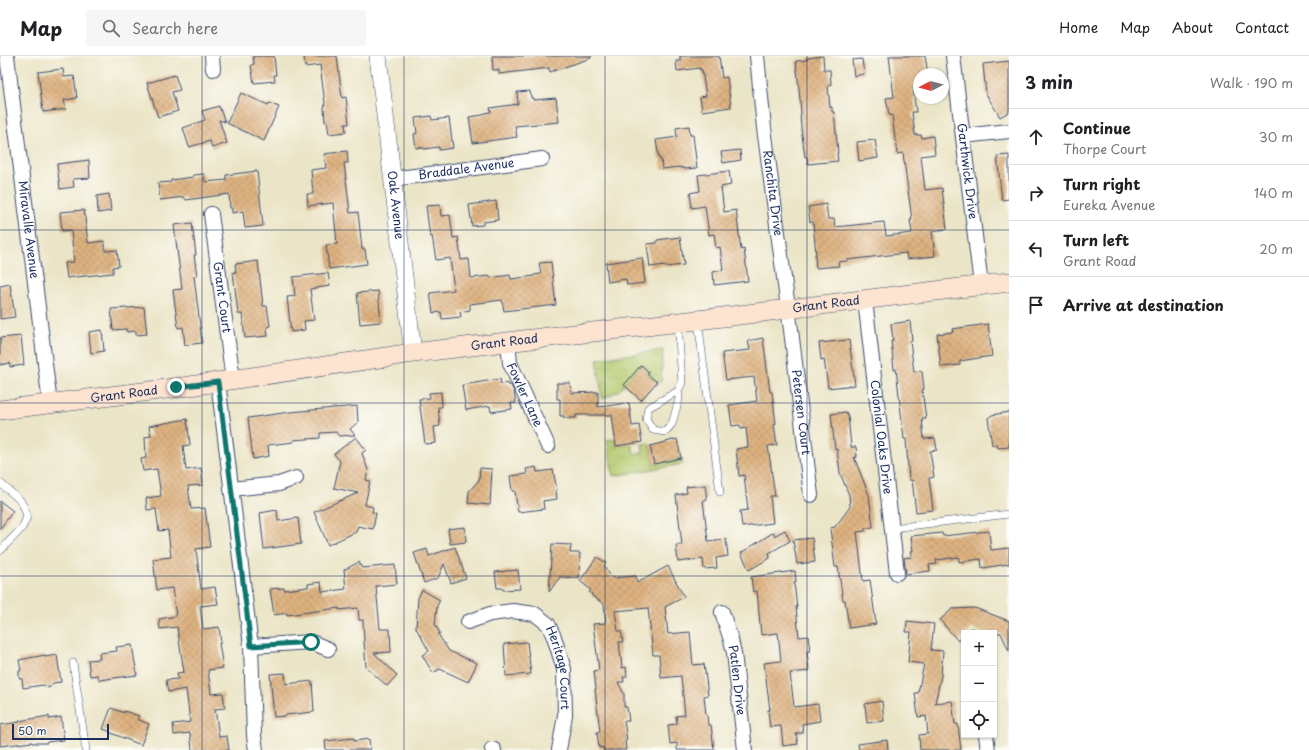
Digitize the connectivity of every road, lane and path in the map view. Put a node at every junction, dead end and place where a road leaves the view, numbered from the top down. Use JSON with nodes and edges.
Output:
{"nodes":[{"id":1,"x":7,"y":56,"type":"edge"},
{"id":2,"x":378,"y":56,"type":"edge"},
{"id":3,"x":758,"y":56,"type":"edge"},
{"id":4,"x":953,"y":56,"type":"edge"},
{"id":5,"x":1009,"y":131,"type":"edge"},
{"id":6,"x":963,"y":136,"type":"junction"},
{"id":7,"x":542,"y":159,"type":"dead end"},
{"id":8,"x":392,"y":179,"type":"junction"},
{"id":9,"x":211,"y":214,"type":"dead end"},
{"id":10,"x":1009,"y":282,"type":"edge"},
{"id":11,"x":981,"y":286,"type":"junction"},
{"id":12,"x":865,"y":300,"type":"junction"},
{"id":13,"x":787,"y":310,"type":"junction"},
{"id":14,"x":698,"y":320,"type":"junction"},
{"id":15,"x":678,"y":322,"type":"junction"},
{"id":16,"x":791,"y":330,"type":"joint"},
{"id":17,"x":508,"y":342,"type":"junction"},
{"id":18,"x":413,"y":353,"type":"junction"},
{"id":19,"x":225,"y":381,"type":"junction"},
{"id":20,"x":678,"y":392,"type":"junction"},
{"id":21,"x":50,"y":404,"type":"junction"},
{"id":22,"x":0,"y":410,"type":"edge"},
{"id":23,"x":548,"y":446,"type":"dead end"},
{"id":24,"x":296,"y":478,"type":"dead end"},
{"id":25,"x":0,"y":483,"type":"edge"},
{"id":26,"x":231,"y":489,"type":"junction"},
{"id":27,"x":720,"y":492,"type":"dead end"},
{"id":28,"x":811,"y":495,"type":"dead end"},
{"id":29,"x":1009,"y":514,"type":"edge"},
{"id":30,"x":892,"y":528,"type":"junction"},
{"id":31,"x":0,"y":552,"type":"edge"},
{"id":32,"x":897,"y":573,"type":"dead end"},
{"id":33,"x":722,"y":612,"type":"dead end"},
{"id":34,"x":468,"y":622,"type":"dead end"},
{"id":35,"x":251,"y":646,"type":"junction"},
{"id":36,"x":328,"y":649,"type":"dead end"},
{"id":37,"x":73,"y":663,"type":"dead end"},
{"id":38,"x":986,"y":738,"type":"edge"},
{"id":39,"x":86,"y":750,"type":"edge"},
{"id":40,"x":256,"y":750,"type":"edge"},
{"id":41,"x":559,"y":750,"type":"edge"},
{"id":42,"x":745,"y":750,"type":"edge"},
{"id":43,"x":988,"y":750,"type":"edge"}],
"edges":[{"from":1,"to":21,"type":"street","name":"Miravalle Avenue"},
{"from":2,"to":8,"type":"street","name":"Oak Avenue"},
{"from":3,"to":13,"type":"street","name":"Ranchita Drive"},
{"from":4,"to":6,"type":"street","name":"Garthwick Drive"},
{"from":5,"to":6,"type":"street"},
{"from":6,"to":11,"type":"street","name":"Garthwick Drive"},
{"from":7,"to":8,"type":"street","name":"Braddale Avenue"},
{"from":8,"to":18,"type":"street","name":"Oak Avenue"},
{"from":9,"to":19,"type":"street","name":"Grant Court"},
{"from":10,"to":11,"type":"main road","name":"Grant Road"},
{"from":11,"to":12,"type":"main road","name":"Grant Road"},
{"from":12,"to":13,"type":"main road","name":"Grant Road"},
{"from":12,"to":30,"type":"street","name":"Colonial Oaks Drive"},
{"from":13,"to":14,"type":"main road","name":"Grant Road"},
{"from":13,"to":16,"type":"street","name":"Ranchita Drive"},
{"from":14,"to":15,"type":"main road","name":"Grant Road"},
{"from":14,"to":27,"type":"lane"},
{"from":15,"to":17,"type":"main road","name":"Grant Road"},
{"from":15,"to":20,"type":"lane"},
{"from":16,"to":28,"type":"street","name":"Petersen Court"},
{"from":17,"to":18,"type":"main road","name":"Grant Road"},
{"from":17,"to":23,"type":"street","name":"Fowler Lane"},
{"from":18,"to":19,"type":"main road","name":"Grant Road"},
{"from":19,"to":21,"type":"main road","name":"Grant Road"},
{"from":19,"to":26,"type":"street","name":"Grant Court"},
{"from":20,"to":20,"type":"lane"},
{"from":21,"to":22,"type":"main road","name":"Grant Road"},
{"from":24,"to":26,"type":"street"},
{"from":25,"to":31,"type":"lane"},
{"from":26,"to":35,"type":"street","name":"Grant Court"},
{"from":29,"to":30,"type":"lane"},
{"from":30,"to":32,"type":"street","name":"Colonial Oaks Drive"},
{"from":33,"to":42,"type":"street","name":"Patlen Drive"},
{"from":34,"to":41,"type":"street","name":"Heritage Court"},
{"from":35,"to":36,"type":"street"},
{"from":35,"to":40,"type":"street","name":"Grant Court"},
{"from":37,"to":39,"type":"lane"},
{"from":38,"to":43,"type":"street"}]}
